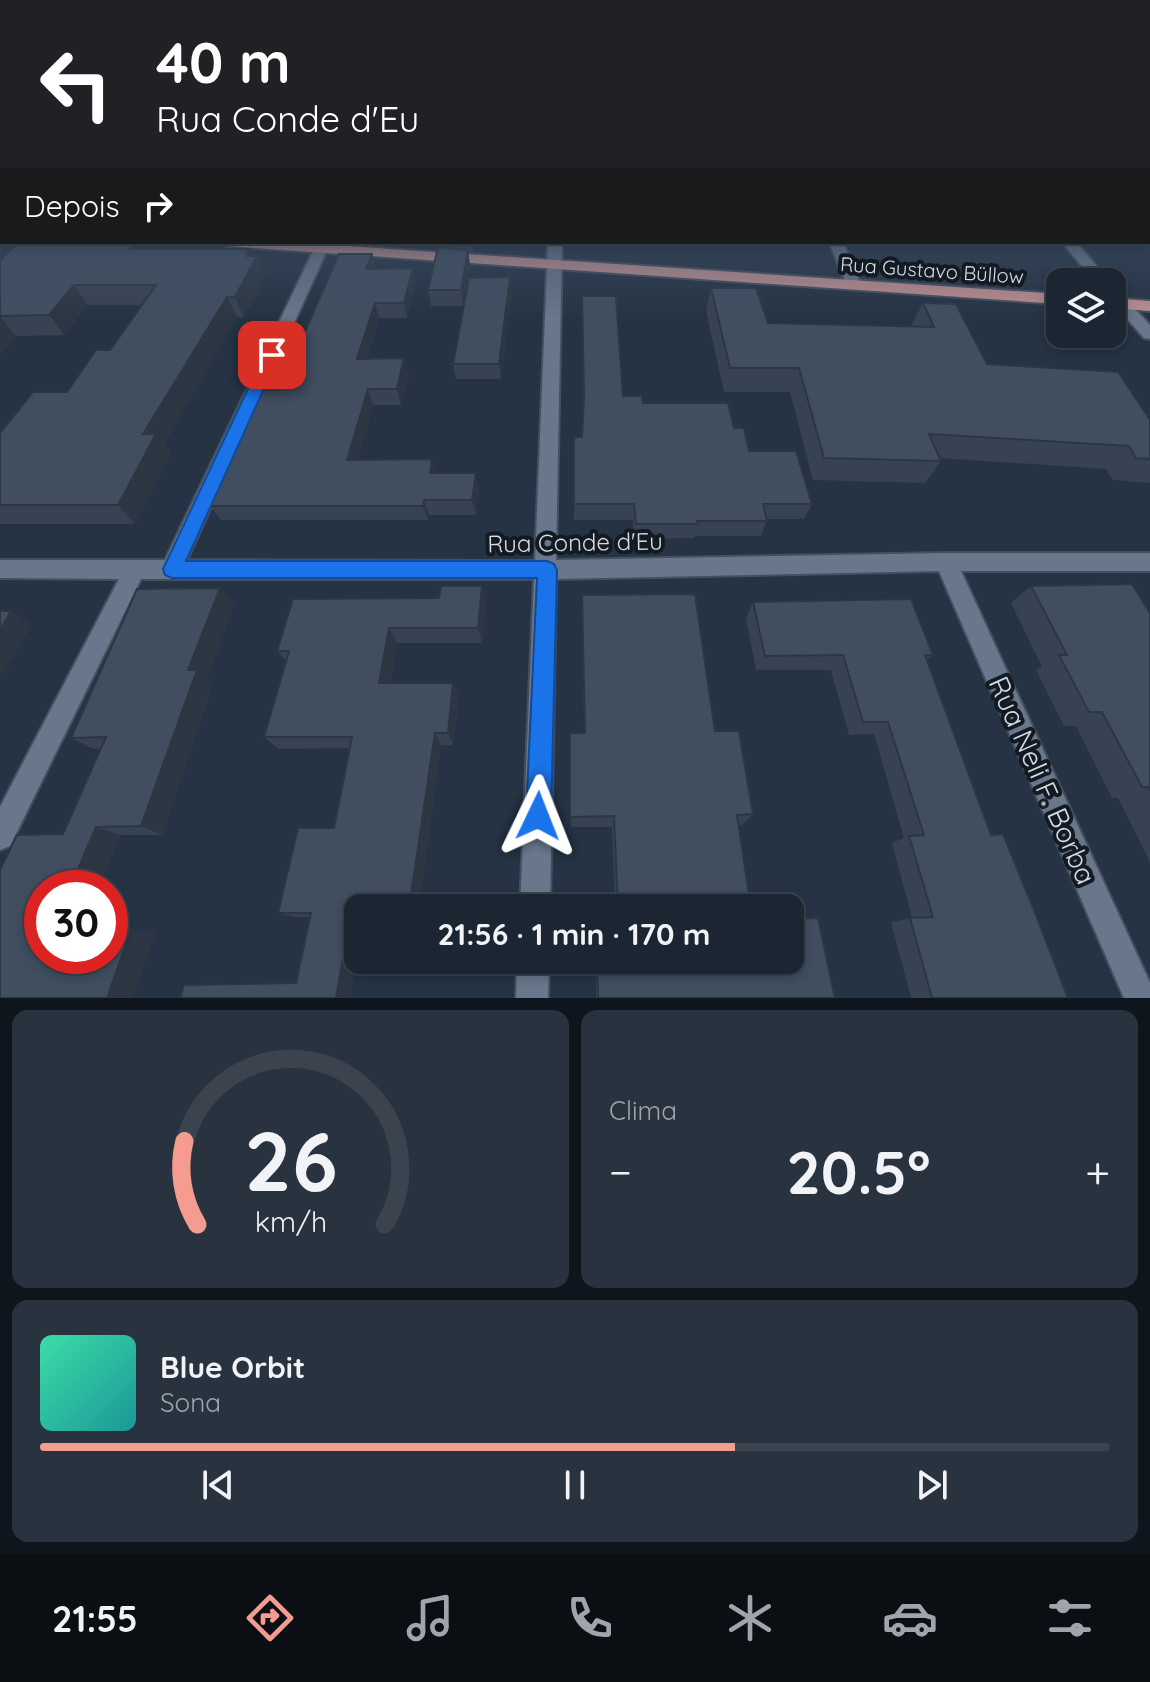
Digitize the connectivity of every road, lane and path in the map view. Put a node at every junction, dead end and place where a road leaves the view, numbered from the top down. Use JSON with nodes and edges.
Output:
{"nodes":[{"id":1,"x":258,"y":244,"type":"edge"},
{"id":2,"x":837,"y":244,"type":"edge"},
{"id":3,"x":1071,"y":244,"type":"edge"},
{"id":4,"x":321,"y":248,"type":"junction"},
{"id":5,"x":554,"y":253,"type":"edge"},
{"id":6,"x":1091,"y":268,"type":"edge"},
{"id":7,"x":854,"y":285,"type":"junction"},
{"id":8,"x":1046,"y":298,"type":"edge"},
{"id":9,"x":1126,"y":302,"type":"edge"},
{"id":10,"x":1150,"y":306,"type":"edge"},
{"id":11,"x":1126,"y":311,"type":"edge"},
{"id":12,"x":1150,"y":334,"type":"edge"},
{"id":13,"x":946,"y":562,"type":"junction"},
{"id":14,"x":1150,"y":562,"type":"edge"},
{"id":15,"x":0,"y":569,"type":"edge"},
{"id":16,"x":135,"y":569,"type":"junction"},
{"id":17,"x":172,"y":569,"type":"junction"},
{"id":18,"x":547,"y":570,"type":"junction"},
{"id":19,"x":0,"y":836,"type":"edge"},
{"id":20,"x":535,"y":894,"type":"edge"},
{"id":21,"x":533,"y":974,"type":"edge"},
{"id":22,"x":532,"y":998,"type":"edge"},
{"id":23,"x":1140,"y":998,"type":"edge"}],
"edges":[{"from":1,"to":4,"type":"main road","name":"Rua Gustavo Büllow"},
{"from":2,"to":7,"type":"street"},
{"from":3,"to":6,"type":"street"},
{"from":4,"to":5,"type":"main road","name":"Rua Gustavo Büllow"},
{"from":4,"to":17,"type":"street"},
{"from":5,"to":7,"type":"main road","name":"Rua Gustavo Büllow"},
{"from":5,"to":18,"type":"street"},
{"from":7,"to":8,"type":"main road","name":"Rua Gustavo Büllow"},
{"from":9,"to":10,"type":"main road"},
{"from":11,"to":12,"type":"street"},
{"from":13,"to":14,"type":"street","name":"Rua Conde d'Eu"},
{"from":13,"to":18,"type":"street","name":"Rua Conde d'Eu"},
{"from":13,"to":23,"type":"street","name":"Rua Neli F. Borba"},
{"from":15,"to":16,"type":"street","name":"Rua Conde d'Eu"},
{"from":16,"to":17,"type":"street","name":"Rua Conde d'Eu"},
{"from":16,"to":19,"type":"street"},
{"from":17,"to":18,"type":"street","name":"Rua Conde d'Eu"},
{"from":18,"to":20,"type":"street"},
{"from":21,"to":22,"type":"street"}]}
